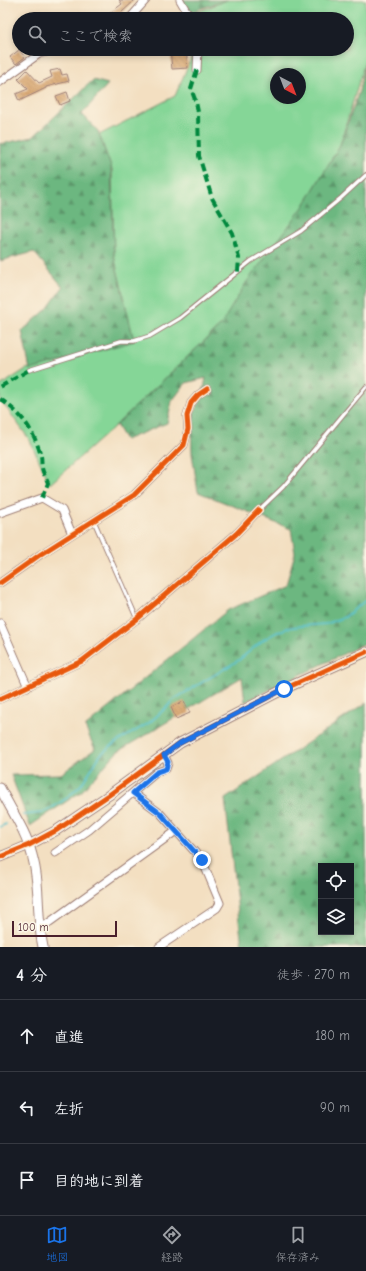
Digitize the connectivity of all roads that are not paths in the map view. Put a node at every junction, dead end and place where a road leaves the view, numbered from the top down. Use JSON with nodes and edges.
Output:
{"nodes":[{"id":1,"x":146,"y":0,"type":"edge"},
{"id":2,"x":180,"y":0,"type":"edge"},
{"id":3,"x":135,"y":12,"type":"edge"},
{"id":4,"x":186,"y":12,"type":"edge"},
{"id":5,"x":36,"y":56,"type":"edge"},
{"id":6,"x":198,"y":56,"type":"edge"},
{"id":7,"x":197,"y":70,"type":"dead end"},
{"id":8,"x":0,"y":82,"type":"edge"},
{"id":9,"x":366,"y":175,"type":"edge"},
{"id":10,"x":28,"y":370,"type":"dead end"},
{"id":11,"x":366,"y":387,"type":"edge"},
{"id":12,"x":207,"y":389,"type":"dead end"},
{"id":13,"x":259,"y":510,"type":"joint"},
{"id":14,"x":0,"y":513,"type":"edge"},
{"id":15,"x":94,"y":520,"type":"junction"},
{"id":16,"x":72,"y":534,"type":"junction"},
{"id":17,"x":0,"y":583,"type":"edge"},
{"id":18,"x":137,"y":619,"type":"junction"},
{"id":19,"x":0,"y":623,"type":"edge"},
{"id":20,"x":366,"y":652,"type":"edge"},
{"id":21,"x":28,"y":687,"type":"junction"},
{"id":22,"x":0,"y":699,"type":"edge"},
{"id":23,"x":164,"y":755,"type":"junction"},
{"id":24,"x":0,"y":788,"type":"edge"},
{"id":25,"x":133,"y":793,"type":"junction"},
{"id":26,"x":176,"y":831,"type":"junction"},
{"id":27,"x":29,"y":845,"type":"junction"},
{"id":28,"x":55,"y":853,"type":"dead end"},
{"id":29,"x":0,"y":857,"type":"edge"},
{"id":30,"x":40,"y":928,"type":"junction"},
{"id":31,"x":43,"y":947,"type":"edge"},
{"id":32,"x":159,"y":947,"type":"edge"}],
"edges":[{"from":1,"to":3,"type":"street"},
{"from":2,"to":4,"type":"street"},
{"from":5,"to":8,"type":"street"},
{"from":6,"to":7,"type":"street"},
{"from":9,"to":10,"type":"lane"},
{"from":11,"to":13,"type":"lane"},
{"from":12,"to":15,"type":"street"},
{"from":13,"to":18,"type":"street"},
{"from":14,"to":16,"type":"street"},
{"from":15,"to":16,"type":"street"},
{"from":15,"to":18,"type":"lane"},
{"from":16,"to":17,"type":"street"},
{"from":18,"to":21,"type":"street"},
{"from":19,"to":21,"type":"street"},
{"from":20,"to":23,"type":"street"},
{"from":21,"to":22,"type":"street"},
{"from":23,"to":25,"type":"street"},
{"from":23,"to":27,"type":"street"},
{"from":24,"to":27,"type":"street"},
{"from":25,"to":26,"type":"street"},
{"from":25,"to":28,"type":"street"},
{"from":26,"to":30,"type":"street"},
{"from":26,"to":32,"type":"street"},
{"from":27,"to":29,"type":"street"},
{"from":27,"to":30,"type":"street"},
{"from":30,"to":31,"type":"street"}]}
